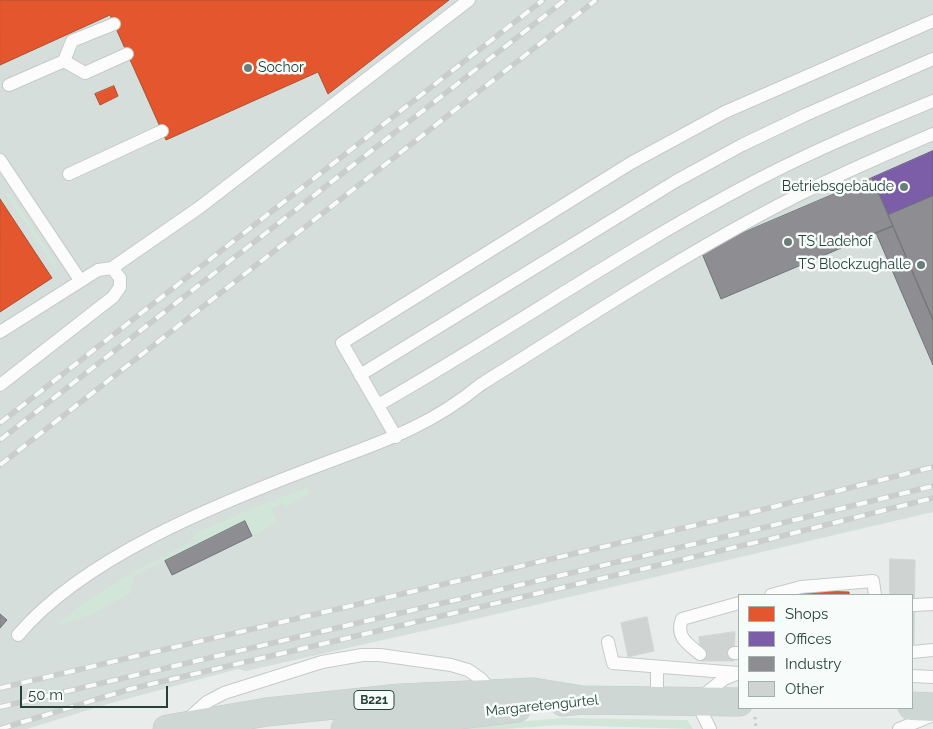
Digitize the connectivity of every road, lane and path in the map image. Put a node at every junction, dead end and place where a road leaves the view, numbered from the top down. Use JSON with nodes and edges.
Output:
{"nodes":[{"id":1,"x":469,"y":0,"type":"edge"},
{"id":2,"x":114,"y":24,"type":"dead end"},
{"id":3,"x":932,"y":25,"type":"edge"},
{"id":4,"x":127,"y":54,"type":"dead end"},
{"id":5,"x":933,"y":60,"type":"edge"},
{"id":6,"x":64,"y":61,"type":"junction"},
{"id":7,"x":9,"y":85,"type":"dead end"},
{"id":8,"x":933,"y":100,"type":"edge"},
{"id":9,"x":162,"y":131,"type":"dead end"},
{"id":10,"x":933,"y":134,"type":"edge"},
{"id":11,"x":0,"y":160,"type":"edge"},
{"id":12,"x":69,"y":174,"type":"dead end"},
{"id":13,"x":112,"y":268,"type":"junction"},
{"id":14,"x":80,"y":280,"type":"junction"},
{"id":15,"x":0,"y":332,"type":"edge"},
{"id":16,"x":360,"y":375,"type":"junction"},
{"id":17,"x":0,"y":385,"type":"edge"},
{"id":18,"x":378,"y":404,"type":"junction"},
{"id":19,"x":396,"y":436,"type":"junction"},
{"id":20,"x":775,"y":594,"type":"edge"},
{"id":21,"x":876,"y":594,"type":"edge"},
{"id":22,"x":738,"y":604,"type":"edge"},
{"id":23,"x":933,"y":604,"type":"edge"},
{"id":24,"x":915,"y":605,"type":"dead end"},
{"id":25,"x":18,"y":635,"type":"dead end"},
{"id":26,"x":608,"y":642,"type":"dead end"},
{"id":27,"x":933,"y":650,"type":"edge"},
{"id":28,"x":913,"y":652,"type":"edge"},
{"id":29,"x":700,"y":654,"type":"dead end"},
{"id":30,"x":657,"y":668,"type":"junction"},
{"id":31,"x":738,"y":673,"type":"edge"},
{"id":32,"x":738,"y":673,"type":"edge"},
{"id":33,"x":913,"y":676,"type":"edge"},
{"id":34,"x":933,"y":677,"type":"edge"},
{"id":35,"x":492,"y":692,"type":"junction"},
{"id":36,"x":582,"y":700,"type":"junction"},
{"id":37,"x":657,"y":701,"type":"junction"},
{"id":38,"x":696,"y":701,"type":"junction"},
{"id":39,"x":738,"y":702,"type":"edge"},
{"id":40,"x":913,"y":706,"type":"edge"},
{"id":41,"x":933,"y":706,"type":"edge"},
{"id":42,"x":933,"y":715,"type":"edge"},
{"id":43,"x":174,"y":728,"type":"edge"},
{"id":44,"x":345,"y":729,"type":"edge"},
{"id":45,"x":710,"y":729,"type":"edge"},
{"id":46,"x":899,"y":729,"type":"edge"}],
"edges":[{"from":1,"to":13,"type":"lane"},
{"from":2,"to":6,"type":"lane"},
{"from":3,"to":16,"type":"lane"},
{"from":4,"to":6,"type":"lane"},
{"from":5,"to":16,"type":"lane"},
{"from":6,"to":7,"type":"lane"},
{"from":8,"to":18,"type":"lane"},
{"from":9,"to":12,"type":"lane"},
{"from":10,"to":19,"type":"lane"},
{"from":11,"to":14,"type":"lane"},
{"from":13,"to":14,"type":"lane"},
{"from":13,"to":17,"type":"lane"},
{"from":14,"to":15,"type":"lane"},
{"from":16,"to":18,"type":"lane"},
{"from":18,"to":19,"type":"lane"},
{"from":19,"to":25,"type":"lane"},
{"from":20,"to":21,"type":"lane"},
{"from":22,"to":29,"type":"lane"},
{"from":23,"to":24,"type":"lane"},
{"from":26,"to":30,"type":"lane"},
{"from":27,"to":28,"type":"lane"},
{"from":30,"to":31,"type":"lane"},
{"from":30,"to":37,"type":"lane"},
{"from":32,"to":38,"type":"lane"},
{"from":33,"to":34,"type":"lane"},
{"from":35,"to":36,"type":"main road","number":"B221"},
{"from":35,"to":43,"type":"main road","number":"B221"},
{"from":35,"to":43,"type":"lane"},
{"from":36,"to":37,"type":"main road","name":"Margaretengürtel","number":"B221"},
{"from":36,"to":44,"type":"main road","name":"Margaretengürtel","number":"B221"},
{"from":37,"to":38,"type":"main road","name":"Margaretengürtel","number":"B221"},
{"from":38,"to":39,"type":"main road","name":"Margaretengürtel","number":"B221"},
{"from":38,"to":45,"type":"lane"},
{"from":40,"to":41,"type":"main road"},
{"from":42,"to":46,"type":"lane"}]}
